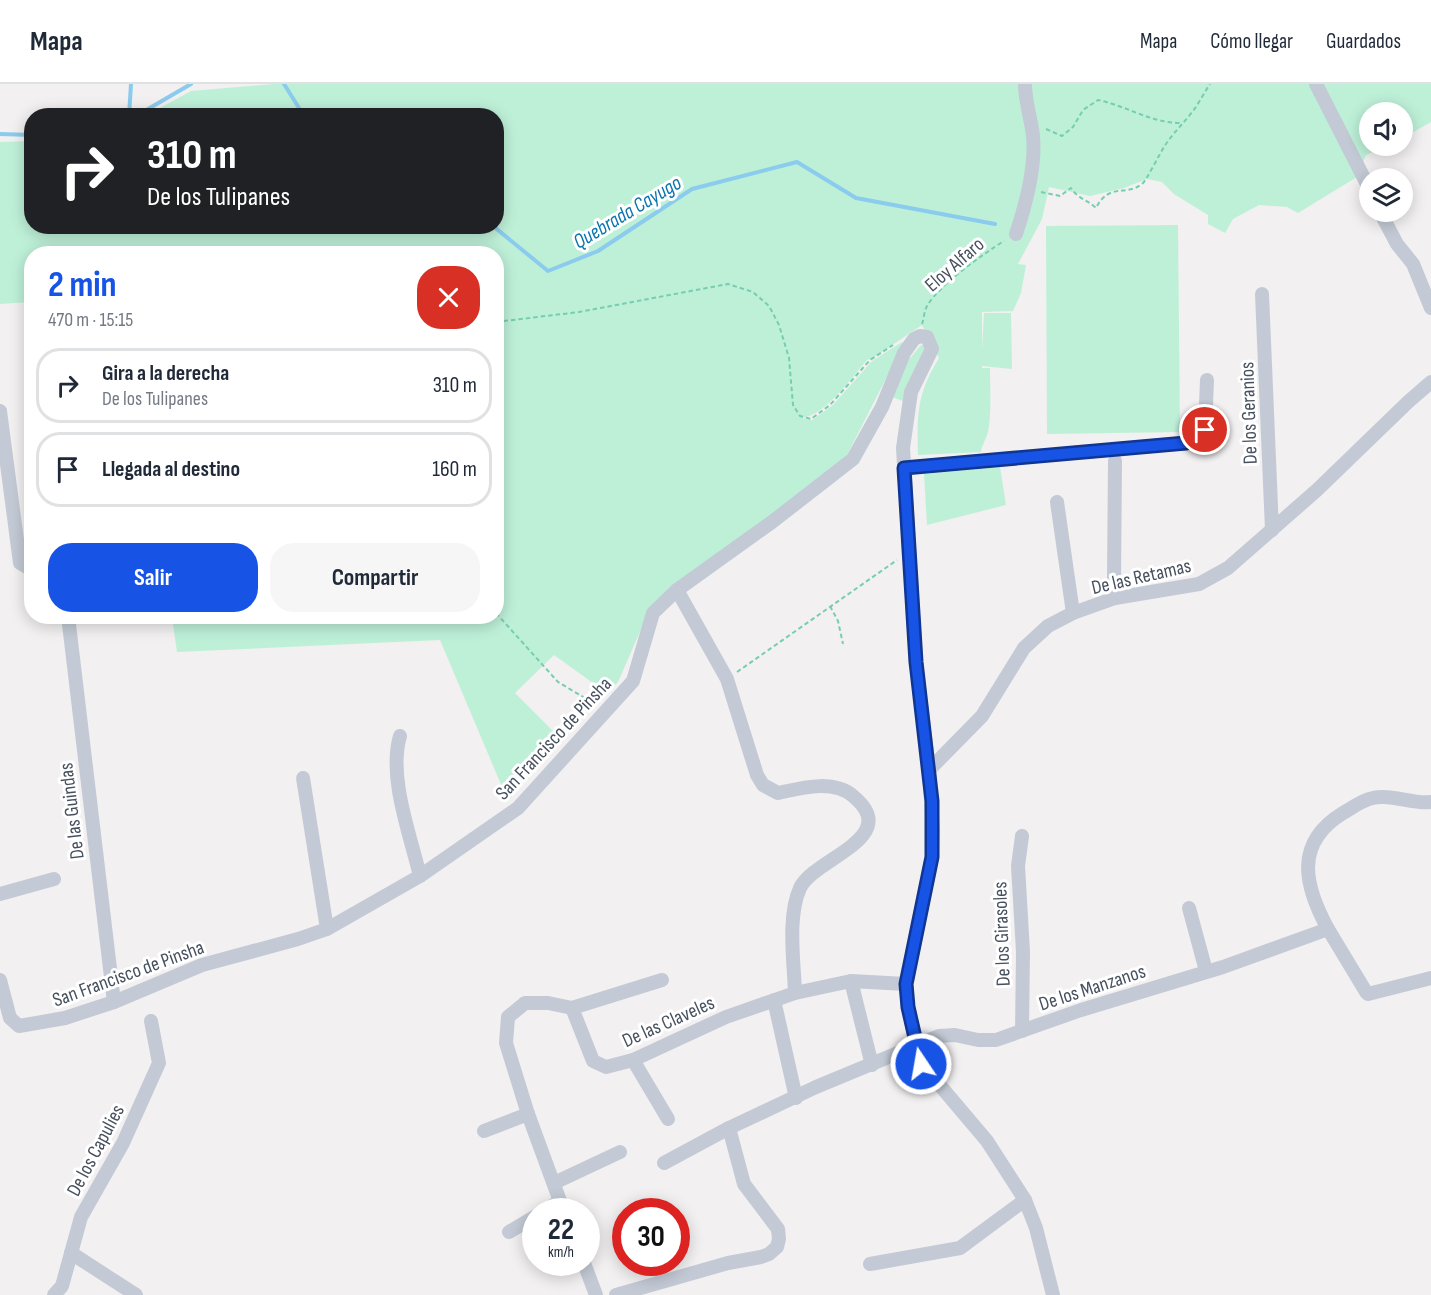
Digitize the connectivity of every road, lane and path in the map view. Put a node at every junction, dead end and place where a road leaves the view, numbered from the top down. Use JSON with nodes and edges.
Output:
{"nodes":[{"id":1,"x":1025,"y":84,"type":"edge"},
{"id":2,"x":1210,"y":84,"type":"edge"},
{"id":3,"x":1316,"y":84,"type":"edge"},
{"id":4,"x":1180,"y":123,"type":"junction"},
{"id":5,"x":1032,"y":126,"type":"junction"},
{"id":6,"x":1359,"y":168,"type":"edge"},
{"id":7,"x":1028,"y":191,"type":"junction"},
{"id":8,"x":1385,"y":222,"type":"edge"},
{"id":9,"x":1016,"y":234,"type":"joint"},
{"id":10,"x":1262,"y":294,"type":"dead end"},
{"id":11,"x":1431,"y":308,"type":"edge"},
{"id":12,"x":504,"y":321,"type":"edge"},
{"id":13,"x":921,"y":330,"type":"junction"},
{"id":14,"x":900,"y":340,"type":"dead end"},
{"id":15,"x":1207,"y":380,"type":"dead end"},
{"id":16,"x":1431,"y":382,"type":"edge"},
{"id":17,"x":0,"y":411,"type":"edge"},
{"id":18,"x":1115,"y":461,"type":"dead end"},
{"id":19,"x":904,"y":468,"type":"junction"},
{"id":20,"x":1057,"y":502,"type":"dead end"},
{"id":21,"x":1272,"y":530,"type":"junction"},
{"id":22,"x":909,"y":551,"type":"junction"},
{"id":23,"x":24,"y":565,"type":"edge"},
{"id":24,"x":677,"y":590,"type":"junction"},
{"id":25,"x":1115,"y":598,"type":"junction"},
{"id":26,"x":830,"y":606,"type":"junction"},
{"id":27,"x":1073,"y":613,"type":"junction"},
{"id":28,"x":504,"y":622,"type":"edge"},
{"id":29,"x":69,"y":624,"type":"edge"},
{"id":30,"x":843,"y":644,"type":"dead end"},
{"id":31,"x":727,"y":679,"type":"junction"},
{"id":32,"x":606,"y":711,"type":"junction"},
{"id":33,"x":400,"y":736,"type":"dead end"},
{"id":34,"x":929,"y":770,"type":"junction"},
{"id":35,"x":303,"y":778,"type":"dead end"},
{"id":36,"x":1431,"y":802,"type":"edge"},
{"id":37,"x":1022,"y":836,"type":"dead end"},
{"id":38,"x":420,"y":876,"type":"junction"},
{"id":39,"x":54,"y":879,"type":"dead end"},
{"id":40,"x":0,"y":894,"type":"edge"},
{"id":41,"x":1189,"y":908,"type":"dead end"},
{"id":42,"x":327,"y":929,"type":"junction"},
{"id":43,"x":1328,"y":929,"type":"junction"},
{"id":44,"x":1206,"y":971,"type":"junction"},
{"id":45,"x":1431,"y":978,"type":"edge"},
{"id":46,"x":0,"y":980,"type":"edge"},
{"id":47,"x":662,"y":980,"type":"dead end"},
{"id":48,"x":851,"y":981,"type":"junction"},
{"id":49,"x":906,"y":984,"type":"junction"},
{"id":50,"x":795,"y":993,"type":"junction"},
{"id":51,"x":774,"y":1000,"type":"junction"},
{"id":52,"x":114,"y":1002,"type":"junction"},
{"id":53,"x":572,"y":1008,"type":"junction"},
{"id":54,"x":151,"y":1021,"type":"dead end"},
{"id":55,"x":1022,"y":1031,"type":"junction"},
{"id":56,"x":918,"y":1045,"type":"junction"},
{"id":57,"x":633,"y":1060,"type":"junction"},
{"id":58,"x":872,"y":1065,"type":"junction"},
{"id":59,"x":796,"y":1098,"type":"junction"},
{"id":60,"x":528,"y":1114,"type":"junction"},
{"id":61,"x":668,"y":1119,"type":"dead end"},
{"id":62,"x":729,"y":1128,"type":"junction"},
{"id":63,"x":484,"y":1131,"type":"dead end"},
{"id":64,"x":620,"y":1152,"type":"dead end"},
{"id":65,"x":664,"y":1163,"type":"dead end"},
{"id":66,"x":554,"y":1183,"type":"junction"},
{"id":67,"x":559,"y":1198,"type":"edge"},
{"id":68,"x":1025,"y":1200,"type":"junction"},
{"id":69,"x":522,"y":1224,"type":"edge"},
{"id":70,"x":509,"y":1232,"type":"dead end"},
{"id":71,"x":71,"y":1253,"type":"junction"},
{"id":72,"x":870,"y":1264,"type":"dead end"},
{"id":73,"x":589,"y":1276,"type":"edge"},
{"id":74,"x":54,"y":1295,"type":"edge"},
{"id":75,"x":136,"y":1295,"type":"edge"},
{"id":76,"x":596,"y":1295,"type":"edge"},
{"id":77,"x":616,"y":1295,"type":"edge"},
{"id":78,"x":1053,"y":1295,"type":"edge"}],
"edges":[{"from":1,"to":5,"type":"street"},
{"from":2,"to":4,"type":"path"},
{"from":3,"to":6,"type":"street"},
{"from":4,"to":5,"type":"path"},
{"from":4,"to":7,"type":"path"},
{"from":5,"to":7,"type":"street"},
{"from":7,"to":9,"type":"street"},
{"from":8,"to":11,"type":"street"},
{"from":9,"to":13,"type":"path","name":"Eloy Alfaro"},
{"from":10,"to":21,"type":"street","name":"De los Geranios"},
{"from":12,"to":14,"type":"path"},
{"from":13,"to":19,"type":"street"},
{"from":13,"to":24,"type":"street","name":"San Francisco de Pinsha"},
{"from":15,"to":19,"type":"street"},
{"from":16,"to":21,"type":"street","name":"De las Retamas"},
{"from":17,"to":23,"type":"street"},
{"from":18,"to":25,"type":"street"},
{"from":19,"to":22,"type":"street"},
{"from":20,"to":27,"type":"street"},
{"from":21,"to":25,"type":"street","name":"De las Retamas"},
{"from":22,"to":26,"type":"path"},
{"from":22,"to":34,"type":"street"},
{"from":24,"to":31,"type":"street"},
{"from":24,"to":32,"type":"street","name":"San Francisco de Pinsha"},
{"from":25,"to":27,"type":"street","name":"De las Retamas"},
{"from":26,"to":30,"type":"path"},
{"from":26,"to":31,"type":"path"},
{"from":27,"to":34,"type":"street","name":"De las Retamas"},
{"from":28,"to":32,"type":"path"},
{"from":29,"to":52,"type":"street","name":"De las Guindas"},
{"from":31,"to":50,"type":"street"},
{"from":32,"to":38,"type":"street","name":"San Francisco de Pinsha"},
{"from":33,"to":38,"type":"street"},
{"from":34,"to":49,"type":"street"},
{"from":35,"to":42,"type":"street"},
{"from":36,"to":43,"type":"street"},
{"from":37,"to":55,"type":"street","name":"De los Girasoles"},
{"from":38,"to":42,"type":"street","name":"San Francisco de Pinsha"},
{"from":39,"to":40,"type":"street"},
{"from":41,"to":44,"type":"street"},
{"from":42,"to":52,"type":"street","name":"San Francisco de Pinsha"},
{"from":43,"to":44,"type":"street","name":"De los Manzanos"},
{"from":43,"to":45,"type":"street"},
{"from":44,"to":55,"type":"street","name":"De los Manzanos"},
{"from":46,"to":52,"type":"street","name":"San Francisco de Pinsha"},
{"from":47,"to":53,"type":"street"},
{"from":48,"to":49,"type":"street","name":"De las Claveles"},
{"from":48,"to":50,"type":"street","name":"De las Claveles"},
{"from":48,"to":58,"type":"street"},
{"from":49,"to":56,"type":"street"},
{"from":50,"to":51,"type":"street","name":"De las Claveles"},
{"from":51,"to":57,"type":"street","name":"De las Claveles"},
{"from":51,"to":59,"type":"street"},
{"from":53,"to":57,"type":"street","name":"De las Claveles"},
{"from":53,"to":60,"type":"street"},
{"from":54,"to":71,"type":"street","name":"De los Capulies"},
{"from":55,"to":56,"type":"street","name":"De los Manzanos"},
{"from":56,"to":58,"type":"street","name":"De los Manzanos"},
{"from":56,"to":68,"type":"street"},
{"from":57,"to":61,"type":"street"},
{"from":58,"to":59,"type":"street","name":"De los Manzanos"},
{"from":59,"to":62,"type":"street","name":"De los Manzanos"},
{"from":60,"to":63,"type":"street"},
{"from":60,"to":66,"type":"street"},
{"from":62,"to":65,"type":"street","name":"De los Manzanos"},
{"from":62,"to":77,"type":"street"},
{"from":64,"to":66,"type":"street"},
{"from":66,"to":67,"type":"street"},
{"from":68,"to":72,"type":"street"},
{"from":68,"to":78,"type":"street"},
{"from":69,"to":70,"type":"street"},
{"from":71,"to":74,"type":"street","name":"De los Capulies"},
{"from":71,"to":75,"type":"street"},
{"from":73,"to":76,"type":"street"}]}
